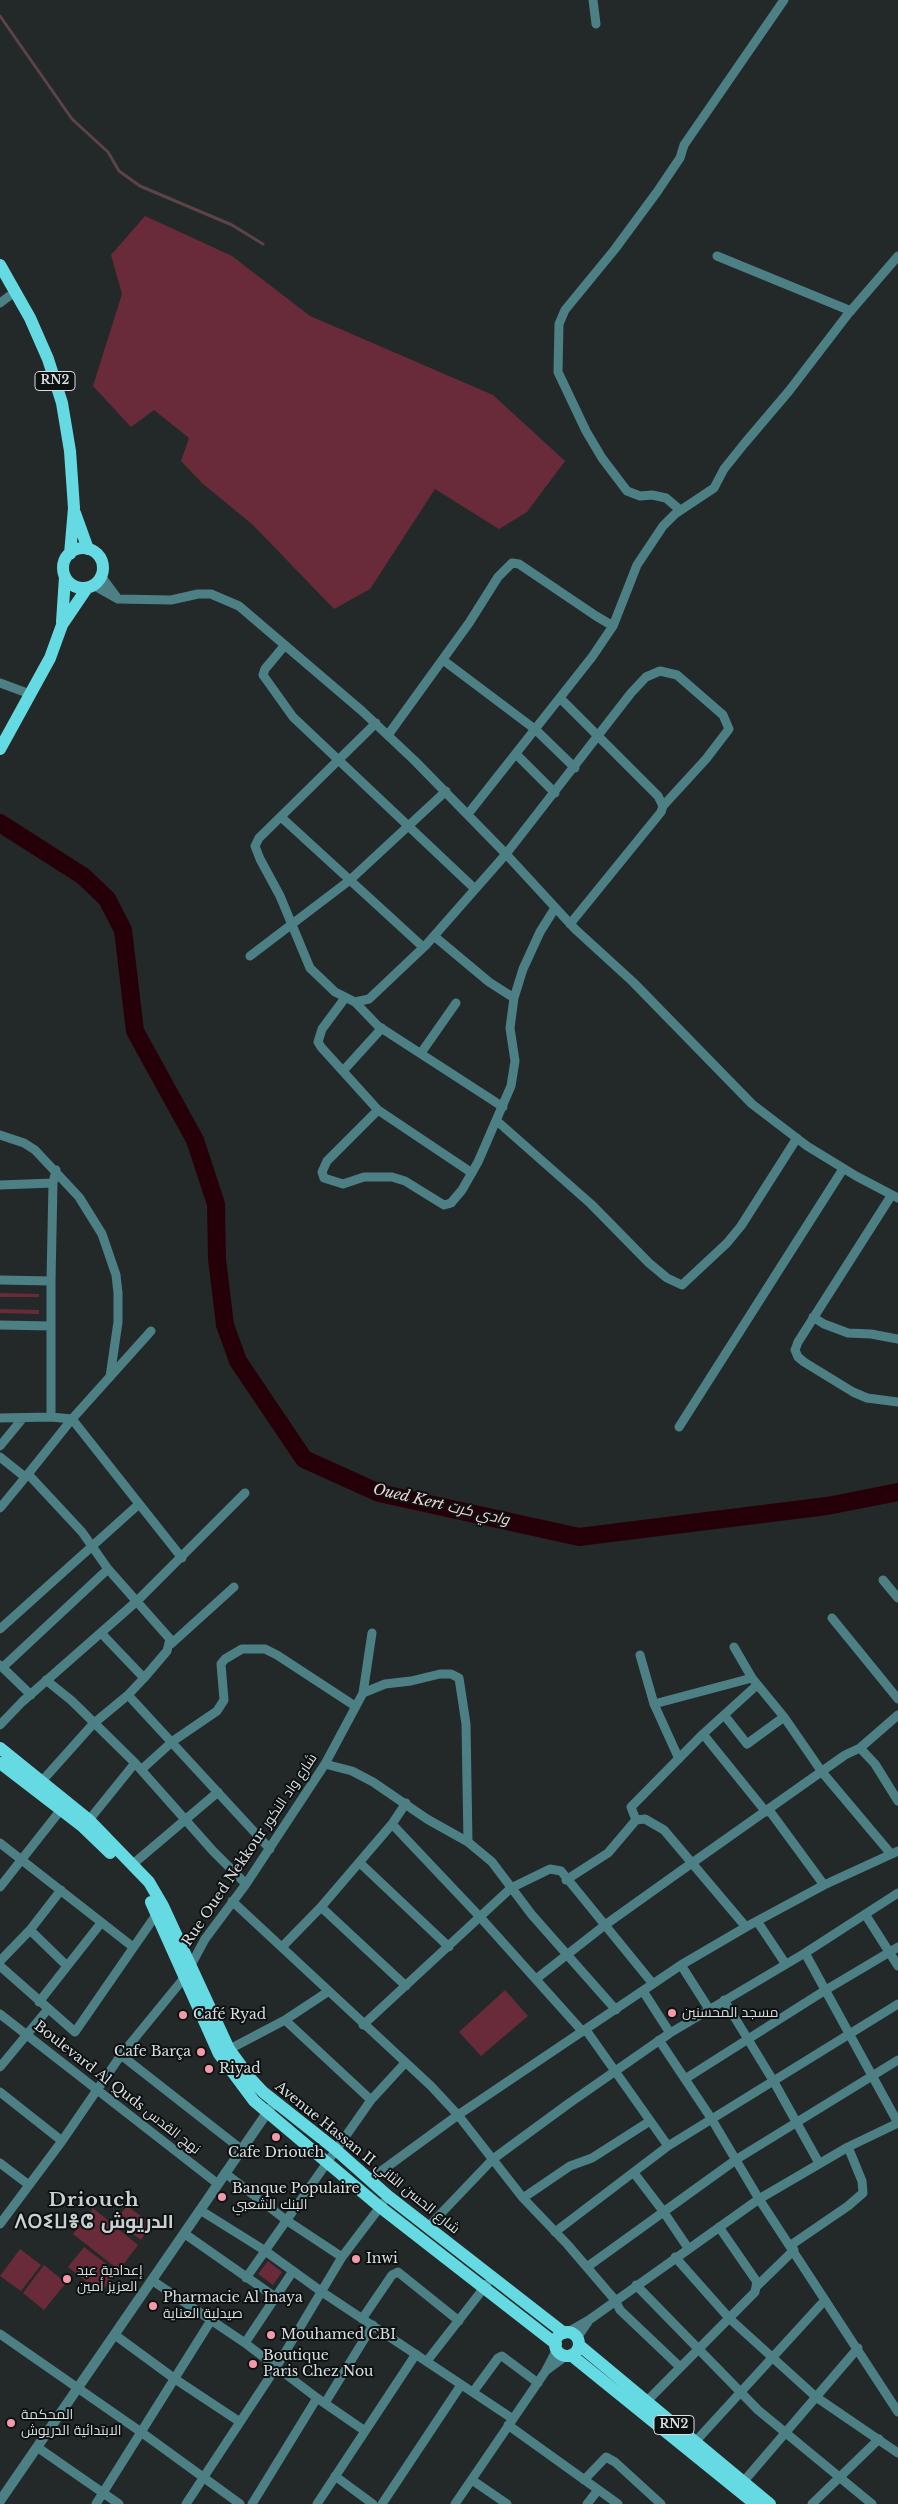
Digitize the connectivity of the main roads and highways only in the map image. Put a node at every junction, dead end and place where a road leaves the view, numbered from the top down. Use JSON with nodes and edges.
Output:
{"nodes":[{"id":1,"x":0,"y":265,"type":"edge"},
{"id":2,"x":74,"y":508,"type":"junction"},
{"id":3,"x":88,"y":549,"type":"junction"},
{"id":4,"x":70,"y":554,"type":"junction"},
{"id":5,"x":65,"y":577,"type":"junction"},
{"id":6,"x":94,"y":583,"type":"junction"},
{"id":7,"x":62,"y":625,"type":"junction"},
{"id":8,"x":0,"y":749,"type":"edge"},
{"id":9,"x":0,"y":1748,"type":"edge"},
{"id":10,"x":0,"y":1763,"type":"edge"},
{"id":11,"x":63,"y":1806,"type":"junction"},
{"id":12,"x":160,"y":1910,"type":"junction"},
{"id":13,"x":224,"y":2052,"type":"junction"},
{"id":14,"x":572,"y":2337,"type":"junction"},
{"id":15,"x":562,"y":2351,"type":"junction"},
{"id":16,"x":764,"y":2503,"type":"edge"}],
"edges":[{"from":1,"to":2,"type":"main road","number":"RN2"},
{"from":2,"to":3,"type":"main road","number":"RN2"},
{"from":2,"to":4,"type":"main road","number":"RN2"},
{"from":3,"to":4,"type":"main road"},
{"from":3,"to":6,"type":"main road","number":"RN2"},
{"from":4,"to":5,"type":"main road","number":"RN2"},
{"from":5,"to":6,"type":"main road"},
{"from":5,"to":7,"type":"main road","number":"RN2"},
{"from":6,"to":7,"type":"main road","number":"RN2"},
{"from":7,"to":8,"type":"main road","number":"RN2"},
{"from":9,"to":11,"type":"main road","name":"Avenue Hassan II شارع الحسن الثاني","number":"RN2"},
{"from":10,"to":11,"type":"main road","name":"Avenue Hassan II شارع الحسن الثاني","number":"RN2"},
{"from":11,"to":12,"type":"main road","name":"Avenue Hassan II شارع الحسن الثاني","number":"RN2"},
{"from":11,"to":12,"type":"main road","name":"Avenue Hassan II شارع الحسن الثاني","number":"RN2"},
{"from":12,"to":13,"type":"main road","name":"Avenue Hassan II شارع الحسن الثاني","number":"RN2"},
{"from":12,"to":13,"type":"main road","name":"Avenue Hassan II شارع الحسن الثاني","number":"RN2"},
{"from":13,"to":14,"type":"main road","name":"Avenue Hassan II شارع الحسن الثاني","number":"RN2"},
{"from":13,"to":15,"type":"main road","name":"Avenue Hassan II شارع الحسن الثاني","number":"RN2"},
{"from":14,"to":15,"type":"main road"},
{"from":14,"to":15,"type":"main road"},
{"from":14,"to":16,"type":"main road","name":"Avenue Hassan II شارع الحسن الثاني","number":"RN2"},
{"from":15,"to":16,"type":"main road","name":"Avenue Hassan II شارع الحسن الثاني","number":"RN2"}]}
